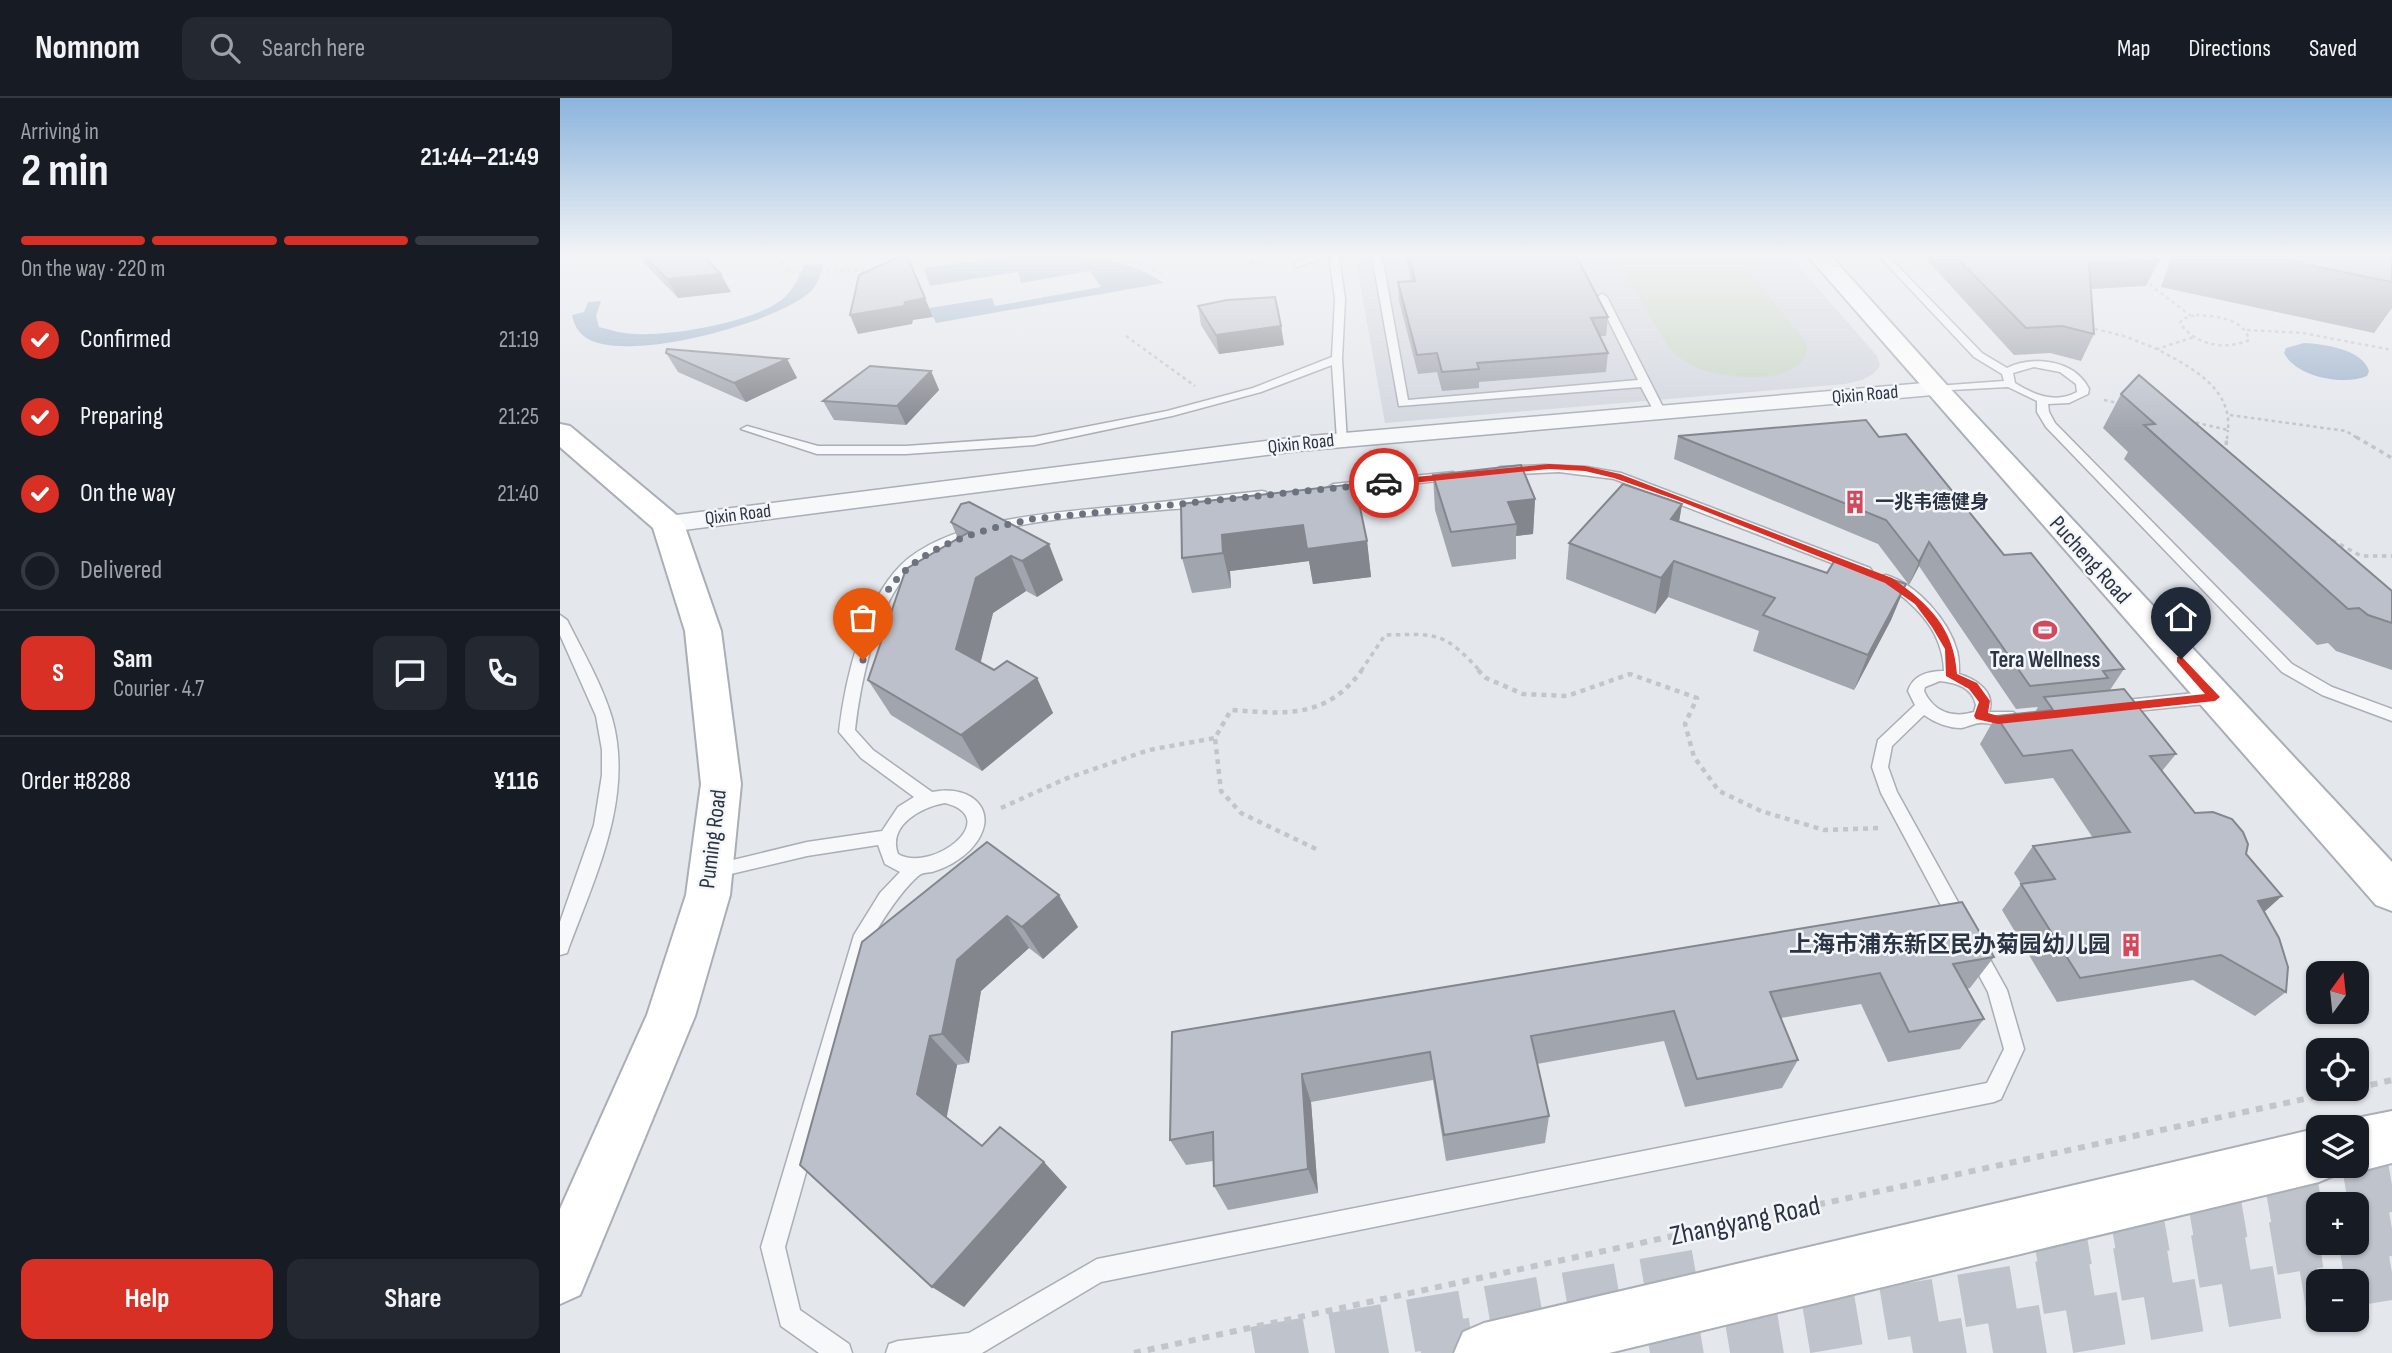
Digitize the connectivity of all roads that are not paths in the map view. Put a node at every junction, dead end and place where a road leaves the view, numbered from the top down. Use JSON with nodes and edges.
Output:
{"nodes":[{"id":1,"x":1339,"y":315,"type":"edge"},
{"id":2,"x":1388,"y":315,"type":"edge"},
{"id":3,"x":1611,"y":315,"type":"edge"},
{"id":4,"x":1871,"y":315,"type":"edge"},
{"id":5,"x":1939,"y":315,"type":"edge"},
{"id":6,"x":1337,"y":359,"type":"junction"},
{"id":7,"x":2007,"y":372,"type":"junction"},
{"id":8,"x":1644,"y":383,"type":"junction"},
{"id":9,"x":2010,"y":384,"type":"junction"},
{"id":10,"x":1936,"y":389,"type":"junction"},
{"id":11,"x":2042,"y":400,"type":"junction"},
{"id":12,"x":1660,"y":413,"type":"junction"},
{"id":13,"x":747,"y":429,"type":"dead end"},
{"id":14,"x":560,"y":432,"type":"edge"},
{"id":15,"x":1343,"y":440,"type":"junction"},
{"id":16,"x":1318,"y":490,"type":"edge"},
{"id":17,"x":1278,"y":494,"type":"edge"},
{"id":18,"x":668,"y":524,"type":"junction"},
{"id":19,"x":560,"y":620,"type":"edge"},
{"id":20,"x":1952,"y":676,"type":"junction"},
{"id":21,"x":2215,"y":697,"type":"junction"},
{"id":22,"x":1923,"y":706,"type":"junction"},
{"id":23,"x":2106,"y":708,"type":"edge"},
{"id":24,"x":2392,"y":715,"type":"edge"},
{"id":25,"x":1980,"y":716,"type":"junction"},
{"id":26,"x":2025,"y":717,"type":"edge"},
{"id":27,"x":929,"y":799,"type":"junction"},
{"id":28,"x":886,"y":837,"type":"junction"},
{"id":29,"x":915,"y":867,"type":"junction"},
{"id":30,"x":711,"y":871,"type":"junction"},
{"id":31,"x":2392,"y":892,"type":"edge"},
{"id":32,"x":560,"y":947,"type":"edge"},
{"id":33,"x":2392,"y":1137,"type":"edge"},
{"id":34,"x":2369,"y":1142,"type":"edge"},
{"id":35,"x":2306,"y":1158,"type":"edge"},
{"id":36,"x":560,"y":1275,"type":"edge"},
{"id":37,"x":840,"y":1353,"type":"edge"},
{"id":38,"x":898,"y":1353,"type":"edge"},
{"id":39,"x":1484,"y":1353,"type":"tunnel mouth"}],
"edges":[{"from":1,"to":6,"type":"lane"},
{"from":2,"to":8,"type":"lane"},
{"from":3,"to":8,"type":"lane"},
{"from":4,"to":10,"type":"main road","name":"Pucheng Road"},
{"from":5,"to":7,"type":"lane"},
{"from":6,"to":13,"type":"lane"},
{"from":6,"to":15,"type":"lane"},
{"from":7,"to":9,"type":"lane"},
{"from":7,"to":11,"type":"lane"},
{"from":8,"to":12,"type":"lane"},
{"from":9,"to":10,"type":"lane"},
{"from":9,"to":11,"type":"lane"},
{"from":10,"to":12,"type":"street","name":"Qixin Road"},
{"from":10,"to":21,"type":"main road","name":"Pucheng Road"},
{"from":11,"to":24,"type":"lane"},
{"from":12,"to":15,"type":"street","name":"Qixin Road"},
{"from":14,"to":18,"type":"main road"},
{"from":15,"to":18,"type":"street","name":"Qixin Road"},
{"from":16,"to":20,"type":"lane"},
{"from":17,"to":27,"type":"lane"},
{"from":18,"to":30,"type":"main road","name":"Puming Road"},
{"from":19,"to":32,"type":"lane"},
{"from":20,"to":22,"type":"lane"},
{"from":20,"to":25,"type":"lane"},
{"from":21,"to":23,"type":"lane"},
{"from":21,"to":31,"type":"main road","name":"Pucheng Road"},
{"from":22,"to":25,"type":"lane"},
{"from":22,"to":38,"type":"lane"},
{"from":25,"to":26,"type":"lane"},
{"from":27,"to":28,"type":"lane"},
{"from":27,"to":29,"type":"lane"},
{"from":28,"to":29,"type":"lane"},
{"from":28,"to":30,"type":"lane"},
{"from":29,"to":37,"type":"lane"},
{"from":30,"to":36,"type":"main road","name":"Puming Road"},
{"from":33,"to":34,"type":"main road"},
{"from":35,"to":39,"type":"main road"}]}
